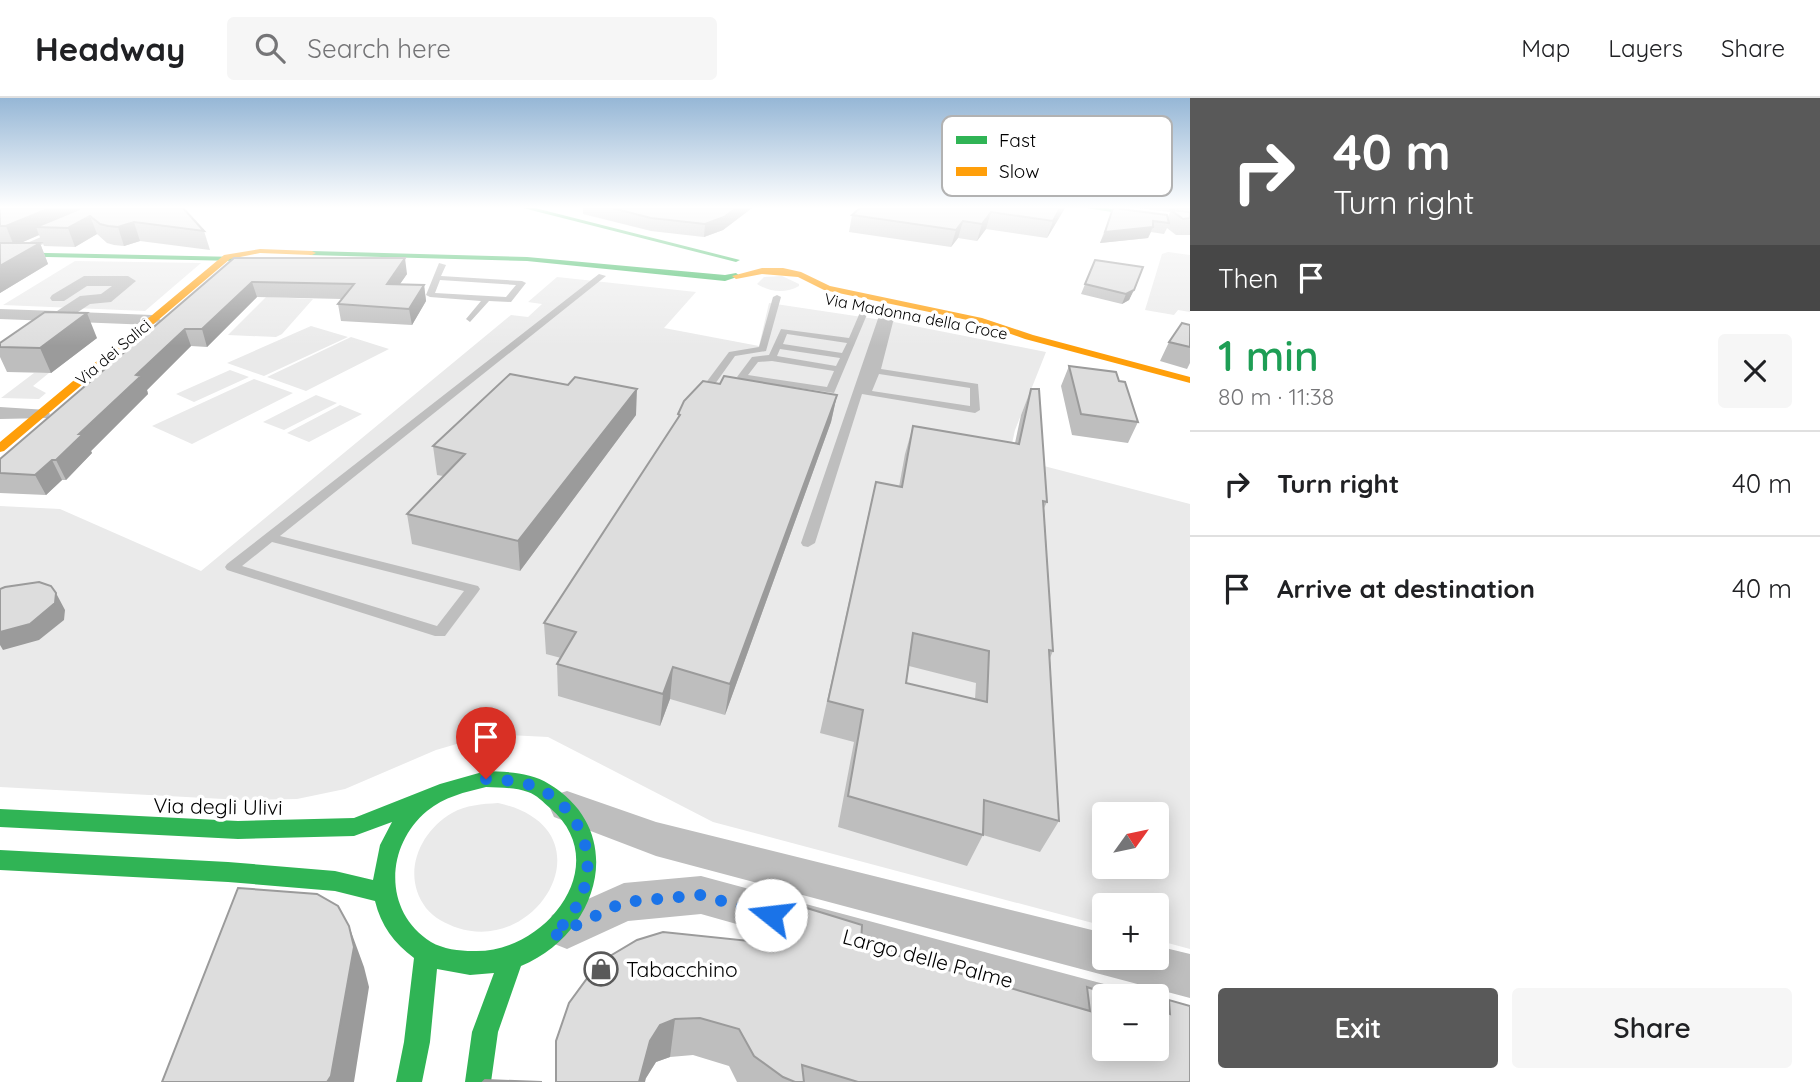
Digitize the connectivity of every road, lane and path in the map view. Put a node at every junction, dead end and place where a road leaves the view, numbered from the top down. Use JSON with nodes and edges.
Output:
{"nodes":[{"id":1,"x":4,"y":254,"type":"edge"},
{"id":2,"x":244,"y":254,"type":"edge"},
{"id":3,"x":376,"y":254,"type":"edge"},
{"id":4,"x":670,"y":254,"type":"edge"},
{"id":5,"x":227,"y":257,"type":"junction"},
{"id":6,"x":439,"y":272,"type":"junction"},
{"id":7,"x":602,"y":276,"type":"junction"},
{"id":8,"x":749,"y":279,"type":"junction"},
{"id":9,"x":804,"y":291,"type":"junction"},
{"id":10,"x":776,"y":296,"type":"junction"},
{"id":11,"x":86,"y":299,"type":"dead end"},
{"id":12,"x":487,"y":299,"type":"junction"},
{"id":13,"x":867,"y":305,"type":"junction"},
{"id":14,"x":891,"y":310,"type":"junction"},
{"id":15,"x":0,"y":314,"type":"edge"},
{"id":16,"x":61,"y":316,"type":"junction"},
{"id":17,"x":470,"y":319,"type":"dead end"},
{"id":18,"x":152,"y":320,"type":"junction"},
{"id":19,"x":1029,"y":337,"type":"junction"},
{"id":20,"x":852,"y":341,"type":"junction"},
{"id":21,"x":777,"y":346,"type":"junction"},
{"id":22,"x":844,"y":356,"type":"junction"},
{"id":23,"x":772,"y":358,"type":"junction"},
{"id":24,"x":838,"y":369,"type":"junction"},
{"id":25,"x":876,"y":371,"type":"junction"},
{"id":26,"x":1190,"y":380,"type":"edge"},
{"id":27,"x":690,"y":410,"type":"edge"},
{"id":28,"x":0,"y":413,"type":"edge"},
{"id":29,"x":40,"y":414,"type":"junction"},
{"id":30,"x":0,"y":448,"type":"edge"},
{"id":31,"x":272,"y":538,"type":"junction"},
{"id":32,"x":808,"y":543,"type":"dead end"},
{"id":33,"x":429,"y":798,"type":"junction"},
{"id":34,"x":565,"y":805,"type":"junction"},
{"id":35,"x":0,"y":818,"type":"edge"},
{"id":36,"x":0,"y":860,"type":"edge"},
{"id":37,"x":383,"y":893,"type":"junction"},
{"id":38,"x":552,"y":937,"type":"junction"},
{"id":39,"x":1092,"y":951,"type":"edge"},
{"id":40,"x":426,"y":953,"type":"junction"},
{"id":41,"x":512,"y":958,"type":"junction"},
{"id":42,"x":1167,"y":970,"type":"edge"},
{"id":43,"x":1190,"y":976,"type":"edge"},
{"id":44,"x":1092,"y":1003,"type":"edge"},
{"id":45,"x":409,"y":1082,"type":"edge"},
{"id":46,"x":478,"y":1082,"type":"edge"}],
"edges":[{"from":1,"to":5,"type":"main road"},
{"from":2,"to":5,"type":"main road"},
{"from":3,"to":8,"type":"main road"},
{"from":4,"to":8,"type":"main road"},
{"from":5,"to":6,"type":"main road"},
{"from":5,"to":18,"type":"main road","name":"Via dei Salici"},
{"from":6,"to":7,"type":"main road"},
{"from":6,"to":12,"type":"lane"},
{"from":6,"to":12,"type":"lane"},
{"from":7,"to":8,"type":"main road"},
{"from":7,"to":31,"type":"lane"},
{"from":8,"to":9,"type":"main road"},
{"from":8,"to":10,"type":"main road"},
{"from":9,"to":10,"type":"main road"},
{"from":9,"to":13,"type":"main road","name":"Via Madonna della Croce"},
{"from":9,"to":19,"type":"main road","name":"Via Madonna della Croce"},
{"from":10,"to":27,"type":"lane"},
{"from":11,"to":16,"type":"street"},
{"from":12,"to":17,"type":"lane"},
{"from":13,"to":14,"type":"main road","name":"Via Madonna della Croce"},
{"from":13,"to":20,"type":"lane"},
{"from":14,"to":19,"type":"main road","name":"Via Madonna della Croce"},
{"from":14,"to":25,"type":"lane"},
{"from":14,"to":32,"type":"lane"},
{"from":15,"to":16,"type":"street"},
{"from":16,"to":18,"type":"street"},
{"from":18,"to":29,"type":"main road","name":"Via dei Salici"},
{"from":19,"to":26,"type":"main road","name":"Via Madonna della Croce"},
{"from":20,"to":21,"type":"lane"},
{"from":20,"to":22,"type":"lane"},
{"from":21,"to":22,"type":"lane"},
{"from":21,"to":23,"type":"lane"},
{"from":22,"to":24,"type":"lane"},
{"from":23,"to":24,"type":"lane"},
{"from":23,"to":24,"type":"lane"},
{"from":25,"to":25,"type":"lane"},
{"from":28,"to":29,"type":"street"},
{"from":29,"to":30,"type":"main road","name":"Via dei Salici"},
{"from":31,"to":31,"type":"lane"},
{"from":33,"to":34,"type":"main road"},
{"from":33,"to":35,"type":"main road","name":"Via degli Ulivi"},
{"from":33,"to":37,"type":"main road"},
{"from":34,"to":38,"type":"main road"},
{"from":34,"to":39,"type":"street"},
{"from":36,"to":37,"type":"main road"},
{"from":37,"to":40,"type":"main road"},
{"from":38,"to":41,"type":"main road"},
{"from":38,"to":44,"type":"street","name":"Largo delle Palme"},
{"from":40,"to":41,"type":"main road"},
{"from":40,"to":45,"type":"main road"},
{"from":41,"to":46,"type":"main road"},
{"from":42,"to":43,"type":"street"}]}
